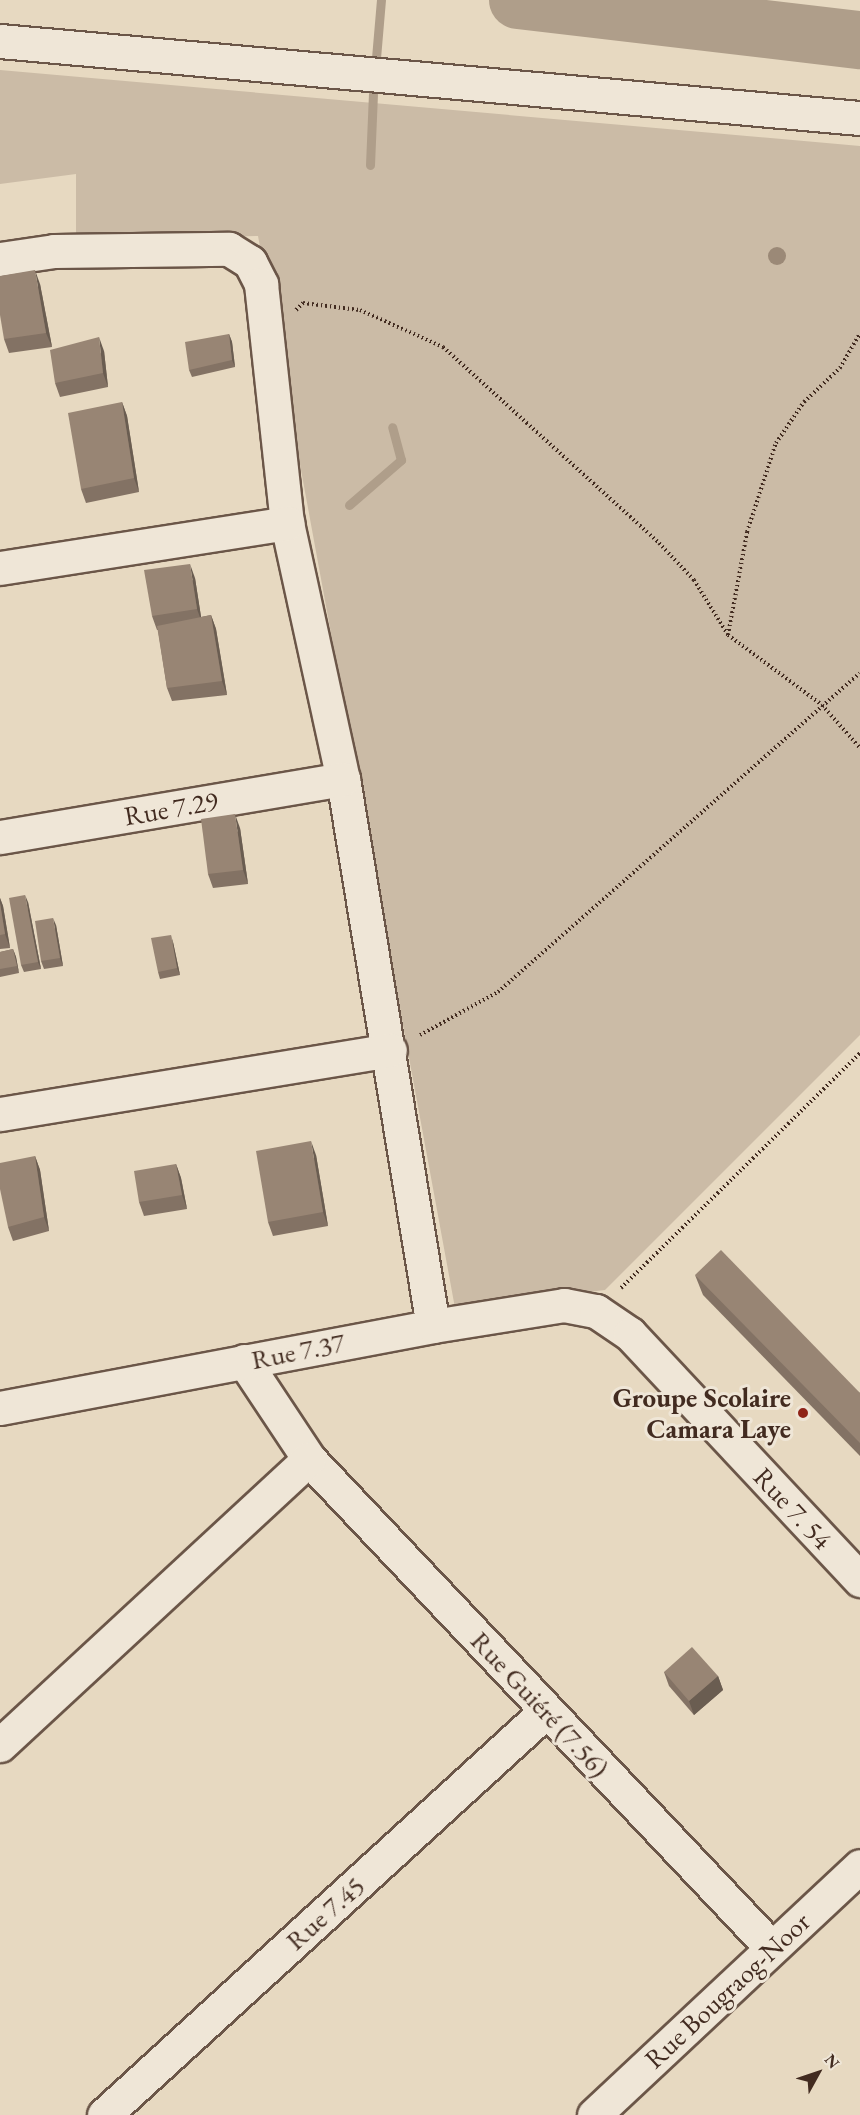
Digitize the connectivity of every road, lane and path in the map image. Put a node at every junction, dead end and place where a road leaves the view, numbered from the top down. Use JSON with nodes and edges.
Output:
{"nodes":[{"id":1,"x":0,"y":40,"type":"edge"},
{"id":2,"x":860,"y":118,"type":"edge"},
{"id":3,"x":0,"y":259,"type":"edge"},
{"id":4,"x":860,"y":334,"type":"edge"},
{"id":5,"x":263,"y":338,"type":"junction"},
{"id":6,"x":287,"y":523,"type":"junction"},
{"id":7,"x":0,"y":568,"type":"edge"},
{"id":8,"x":728,"y":635,"type":"junction"},
{"id":9,"x":860,"y":673,"type":"edge"},
{"id":10,"x":822,"y":705,"type":"junction"},
{"id":11,"x":860,"y":748,"type":"edge"},
{"id":12,"x":343,"y":779,"type":"junction"},
{"id":13,"x":0,"y":837,"type":"edge"},
{"id":14,"x":390,"y":1050,"type":"junction"},
{"id":15,"x":860,"y":1053,"type":"edge"},
{"id":16,"x":0,"y":1114,"type":"edge"},
{"id":17,"x":596,"y":1311,"type":"junction"},
{"id":18,"x":433,"y":1326,"type":"junction"},
{"id":19,"x":244,"y":1361,"type":"junction"},
{"id":20,"x":0,"y":1408,"type":"edge"},
{"id":21,"x":309,"y":1459,"type":"junction"},
{"id":22,"x":860,"y":1580,"type":"edge"},
{"id":23,"x":546,"y":1711,"type":"junction"},
{"id":24,"x":0,"y":1745,"type":"edge"},
{"id":25,"x":860,"y":1866,"type":"edge"},
{"id":26,"x":771,"y":1947,"type":"junction"},
{"id":27,"x":104,"y":2115,"type":"edge"},
{"id":28,"x":594,"y":2115,"type":"edge"}],
"edges":[{"from":1,"to":2,"type":"street"},
{"from":3,"to":5,"type":"street"},
{"from":4,"to":8,"type":"path"},
{"from":5,"to":6,"type":"street"},
{"from":5,"to":8,"type":"path"},
{"from":6,"to":7,"type":"street"},
{"from":6,"to":12,"type":"street"},
{"from":8,"to":10,"type":"path"},
{"from":9,"to":10,"type":"path"},
{"from":10,"to":11,"type":"path"},
{"from":10,"to":14,"type":"path"},
{"from":12,"to":13,"type":"street","name":"Rue 7.29"},
{"from":12,"to":14,"type":"street"},
{"from":14,"to":16,"type":"street"},
{"from":14,"to":18,"type":"street"},
{"from":15,"to":17,"type":"path"},
{"from":17,"to":18,"type":"street","name":"Rue 7.37"},
{"from":17,"to":22,"type":"street","name":"Rue 7. 54"},
{"from":18,"to":19,"type":"street","name":"Rue 7.37"},
{"from":19,"to":20,"type":"street","name":"Rue 7.37"},
{"from":19,"to":21,"type":"street","name":"Rue Guiéré (7.56)"},
{"from":21,"to":23,"type":"street","name":"Rue Guiéré (7.56)"},
{"from":21,"to":24,"type":"street"},
{"from":23,"to":26,"type":"street","name":"Rue Guiéré (7.56)"},
{"from":23,"to":27,"type":"street","name":"Rue 7.45"},
{"from":25,"to":26,"type":"street","name":"Rue Bougraog-Noor"},
{"from":26,"to":28,"type":"street","name":"Rue Bougraog-Noor"}]}
